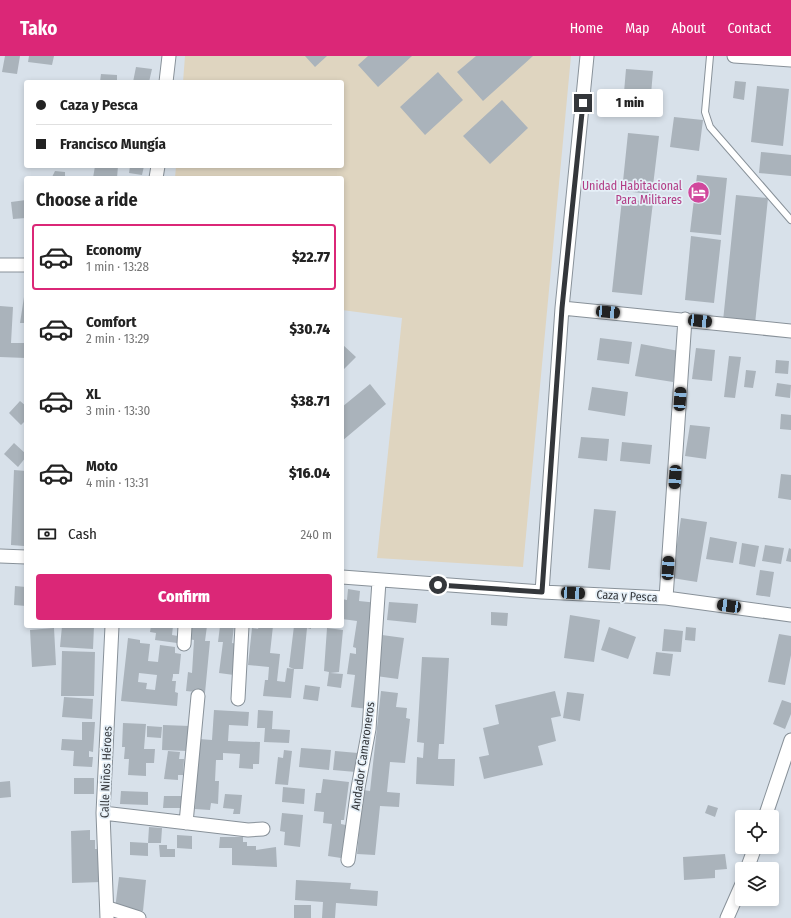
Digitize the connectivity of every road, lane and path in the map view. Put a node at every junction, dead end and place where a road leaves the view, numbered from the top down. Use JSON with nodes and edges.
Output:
{"nodes":[{"id":1,"x":169,"y":56,"type":"edge"},
{"id":2,"x":587,"y":56,"type":"edge"},
{"id":3,"x":710,"y":56,"type":"edge"},
{"id":4,"x":734,"y":56,"type":"edge"},
{"id":5,"x":791,"y":60,"type":"edge"},
{"id":6,"x":166,"y":80,"type":"edge"},
{"id":7,"x":791,"y":220,"type":"edge"},
{"id":8,"x":0,"y":265,"type":"edge"},
{"id":9,"x":24,"y":265,"type":"edge"},
{"id":10,"x":562,"y":308,"type":"junction"},
{"id":11,"x":685,"y":319,"type":"junction"},
{"id":12,"x":791,"y":331,"type":"edge"},
{"id":13,"x":0,"y":556,"type":"edge"},
{"id":14,"x":24,"y":557,"type":"edge"},
{"id":15,"x":344,"y":577,"type":"edge"},
{"id":16,"x":379,"y":581,"type":"junction"},
{"id":17,"x":542,"y":592,"type":"junction"},
{"id":18,"x":666,"y":598,"type":"junction"},
{"id":19,"x":791,"y":615,"type":"edge"},
{"id":20,"x":112,"y":628,"type":"edge"},
{"id":21,"x":185,"y":628,"type":"edge"},
{"id":22,"x":242,"y":628,"type":"edge"},
{"id":23,"x":184,"y":644,"type":"dead end"},
{"id":24,"x":198,"y":696,"type":"dead end"},
{"id":25,"x":238,"y":699,"type":"dead end"},
{"id":26,"x":791,"y":740,"type":"edge"},
{"id":27,"x":767,"y":810,"type":"edge"},
{"id":28,"x":104,"y":813,"type":"junction"},
{"id":29,"x":186,"y":823,"type":"junction"},
{"id":30,"x":263,"y":829,"type":"dead end"},
{"id":31,"x":348,"y":860,"type":"dead end"},
{"id":32,"x":735,"y":900,"type":"edge"},
{"id":33,"x":107,"y":913,"type":"edge"},
{"id":34,"x":139,"y":918,"type":"edge"},
{"id":35,"x":727,"y":918,"type":"edge"}],
"edges":[{"from":1,"to":6,"type":"street"},
{"from":2,"to":10,"type":"street"},
{"from":3,"to":7,"type":"lane"},
{"from":4,"to":5,"type":"street"},
{"from":8,"to":9,"type":"street"},
{"from":10,"to":11,"type":"street"},
{"from":10,"to":17,"type":"street"},
{"from":11,"to":12,"type":"street"},
{"from":11,"to":18,"type":"street"},
{"from":13,"to":14,"type":"street"},
{"from":15,"to":16,"type":"street","name":"Caza y Pesca"},
{"from":16,"to":17,"type":"street","name":"Caza y Pesca"},
{"from":16,"to":31,"type":"street","name":"Andador Camaroneros"},
{"from":17,"to":18,"type":"street","name":"Caza y Pesca"},
{"from":18,"to":19,"type":"street","name":"Caza y Pesca"},
{"from":20,"to":28,"type":"street","name":"Calle Niños Héroes"},
{"from":21,"to":23,"type":"street"},
{"from":22,"to":25,"type":"street"},
{"from":24,"to":29,"type":"street"},
{"from":26,"to":27,"type":"street"},
{"from":28,"to":29,"type":"street"},
{"from":28,"to":33,"type":"street","name":"Calle Niños Héroes"},
{"from":29,"to":30,"type":"street"},
{"from":32,"to":35,"type":"street"},
{"from":33,"to":34,"type":"street"}]}
